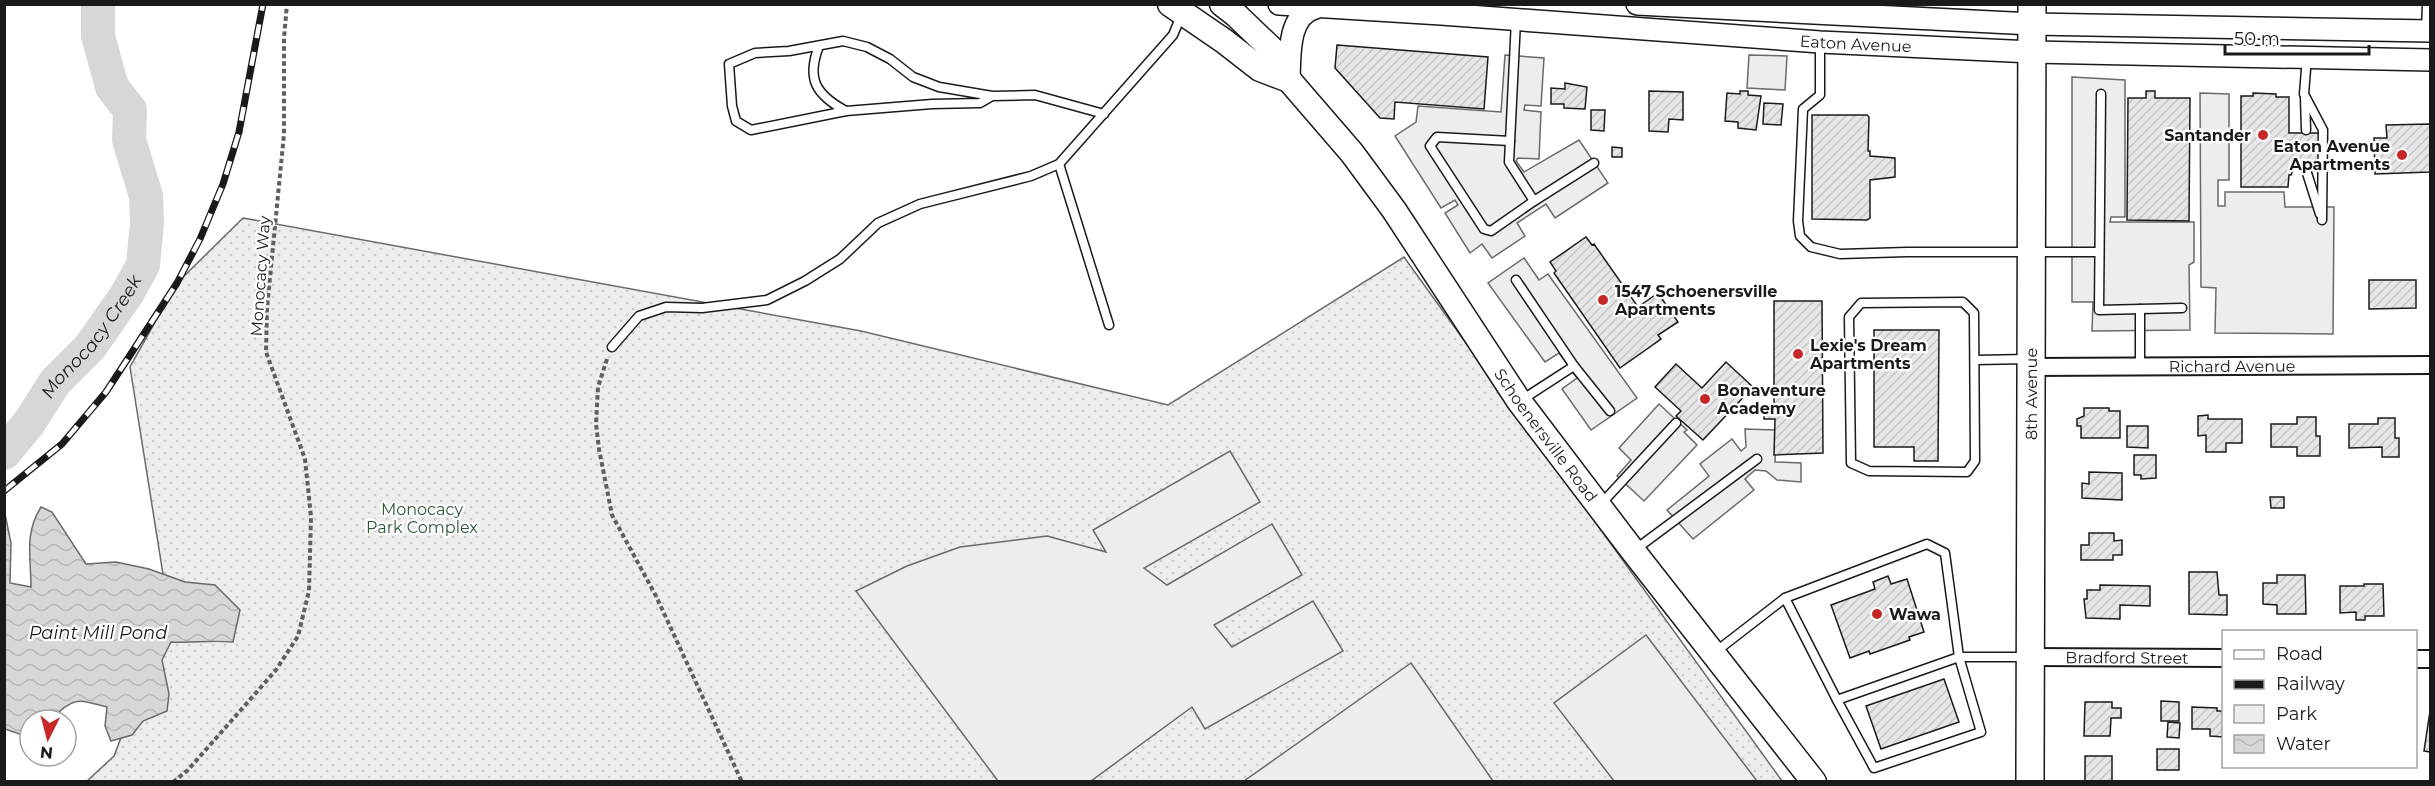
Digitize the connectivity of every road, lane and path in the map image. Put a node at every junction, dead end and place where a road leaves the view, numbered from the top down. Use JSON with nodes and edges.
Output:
{"nodes":[{"id":1,"x":287,"y":4,"type":"edge"},
{"id":2,"x":1222,"y":4,"type":"edge"},
{"id":3,"x":1279,"y":4,"type":"edge"},
{"id":4,"x":1636,"y":4,"type":"edge"},
{"id":5,"x":2427,"y":4,"type":"edge"},
{"id":6,"x":1179,"y":7,"type":"edge"},
{"id":7,"x":1314,"y":8,"type":"junction"},
{"id":8,"x":1823,"y":9,"type":"edge"},
{"id":9,"x":2032,"y":14,"type":"edge"},
{"id":10,"x":1516,"y":19,"type":"junction"},
{"id":11,"x":2428,"y":32,"type":"edge"},
{"id":12,"x":1820,"y":42,"type":"junction"},
{"id":13,"x":819,"y":46,"type":"junction"},
{"id":14,"x":2032,"y":52,"type":"junction"},
{"id":15,"x":2307,"y":57,"type":"junction"},
{"id":16,"x":2430,"y":60,"type":"edge"},
{"id":17,"x":1289,"y":80,"type":"junction"},
{"id":18,"x":2101,"y":94,"type":"dead end"},
{"id":19,"x":2304,"y":94,"type":"junction"},
{"id":20,"x":992,"y":96,"type":"junction"},
{"id":21,"x":846,"y":111,"type":"junction"},
{"id":22,"x":1104,"y":114,"type":"junction"},
{"id":23,"x":2306,"y":130,"type":"dead end"},
{"id":24,"x":1510,"y":141,"type":"junction"},
{"id":25,"x":1594,"y":163,"type":"dead end"},
{"id":26,"x":1059,"y":164,"type":"junction"},
{"id":27,"x":2306,"y":170,"type":"dead end"},
{"id":28,"x":1534,"y":201,"type":"junction"},
{"id":29,"x":2099,"y":252,"type":"junction"},
{"id":30,"x":2032,"y":254,"type":"junction"},
{"id":31,"x":1516,"y":280,"type":"dead end"},
{"id":32,"x":2182,"y":308,"type":"dead end"},
{"id":33,"x":2140,"y":309,"type":"junction"},
{"id":34,"x":1109,"y":325,"type":"dead end"},
{"id":35,"x":612,"y":347,"type":"joint"},
{"id":36,"x":1975,"y":360,"type":"junction"},
{"id":37,"x":2032,"y":363,"type":"junction"},
{"id":38,"x":2430,"y":365,"type":"edge"},
{"id":39,"x":1574,"y":366,"type":"junction"},
{"id":40,"x":2140,"y":367,"type":"junction"},
{"id":41,"x":1519,"y":401,"type":"junction"},
{"id":42,"x":1610,"y":411,"type":"dead end"},
{"id":43,"x":1676,"y":423,"type":"dead end"},
{"id":44,"x":1757,"y":459,"type":"dead end"},
{"id":45,"x":1599,"y":506,"type":"junction"},
{"id":46,"x":1633,"y":551,"type":"junction"},
{"id":47,"x":1785,"y":598,"type":"junction"},
{"id":48,"x":1714,"y":653,"type":"junction"},
{"id":49,"x":1959,"y":657,"type":"junction"},
{"id":50,"x":2031,"y":657,"type":"junction"},
{"id":51,"x":2222,"y":658,"type":"edge"},
{"id":52,"x":1837,"y":700,"type":"junction"},
{"id":53,"x":173,"y":782,"type":"edge"},
{"id":54,"x":742,"y":782,"type":"edge"},
{"id":55,"x":1814,"y":782,"type":"edge"},
{"id":56,"x":2030,"y":782,"type":"edge"}],
"edges":[{"from":1,"to":53,"type":"path","name":"Monocacy Way"},
{"from":2,"to":17,"type":"main road","name":"Schoenersville Road"},
{"from":3,"to":7,"type":"street","name":"Eaton Avenue"},
{"from":4,"to":8,"type":"street","name":"Eaton Avenue"},
{"from":5,"to":11,"type":"lane"},
{"from":6,"to":17,"type":"main road","name":"Schoenersville Road"},
{"from":6,"to":22,"type":"lane"},
{"from":7,"to":10,"type":"street","name":"Eaton Avenue"},
{"from":7,"to":17,"type":"street"},
{"from":8,"to":9,"type":"street","name":"Eaton Avenue"},
{"from":9,"to":11,"type":"street","name":"Eaton Avenue"},
{"from":9,"to":14,"type":"main road","name":"8th Avenue"},
{"from":10,"to":12,"type":"street","name":"Eaton Avenue"},
{"from":10,"to":24,"type":"lane"},
{"from":12,"to":14,"type":"street","name":"Eaton Avenue"},
{"from":12,"to":30,"type":"lane"},
{"from":13,"to":20,"type":"lane"},
{"from":13,"to":21,"type":"lane"},
{"from":13,"to":21,"type":"lane"},
{"from":14,"to":15,"type":"street","name":"Eaton Avenue"},
{"from":14,"to":30,"type":"main road","name":"8th Avenue"},
{"from":15,"to":16,"type":"street","name":"Eaton Avenue"},
{"from":15,"to":19,"type":"lane"},
{"from":17,"to":41,"type":"main road","name":"Schoenersville Road"},
{"from":18,"to":29,"type":"lane"},
{"from":19,"to":23,"type":"lane"},
{"from":19,"to":27,"type":"lane"},
{"from":20,"to":21,"type":"lane"},
{"from":20,"to":22,"type":"lane"},
{"from":22,"to":26,"type":"lane"},
{"from":24,"to":28,"type":"lane"},
{"from":24,"to":28,"type":"lane"},
{"from":25,"to":28,"type":"lane"},
{"from":26,"to":34,"type":"lane"},
{"from":26,"to":35,"type":"lane"},
{"from":29,"to":30,"type":"lane"},
{"from":29,"to":33,"type":"lane"},
{"from":30,"to":37,"type":"main road","name":"8th Avenue"},
{"from":31,"to":39,"type":"lane"},
{"from":32,"to":33,"type":"lane"},
{"from":33,"to":40,"type":"lane"},
{"from":35,"to":54,"type":"path"},
{"from":36,"to":36,"type":"lane"},
{"from":36,"to":37,"type":"lane"},
{"from":37,"to":40,"type":"street","name":"Richard Avenue"},
{"from":37,"to":50,"type":"main road","name":"8th Avenue"},
{"from":38,"to":40,"type":"street","name":"Richard Avenue"},
{"from":39,"to":41,"type":"lane"},
{"from":39,"to":42,"type":"lane"},
{"from":41,"to":45,"type":"main road","name":"Schoenersville Road"},
{"from":43,"to":45,"type":"lane"},
{"from":44,"to":46,"type":"lane"},
{"from":45,"to":46,"type":"main road","name":"Schoenersville Road"},
{"from":46,"to":48,"type":"main road","name":"Schoenersville Road"},
{"from":47,"to":48,"type":"lane"},
{"from":47,"to":49,"type":"lane"},
{"from":47,"to":52,"type":"lane"},
{"from":48,"to":55,"type":"main road","name":"Schoenersville Road"},
{"from":49,"to":50,"type":"lane"},
{"from":49,"to":52,"type":"lane"},
{"from":49,"to":52,"type":"lane"},
{"from":50,"to":51,"type":"street","name":"Bradford Street"},
{"from":50,"to":56,"type":"main road","name":"8th Avenue"}]}
